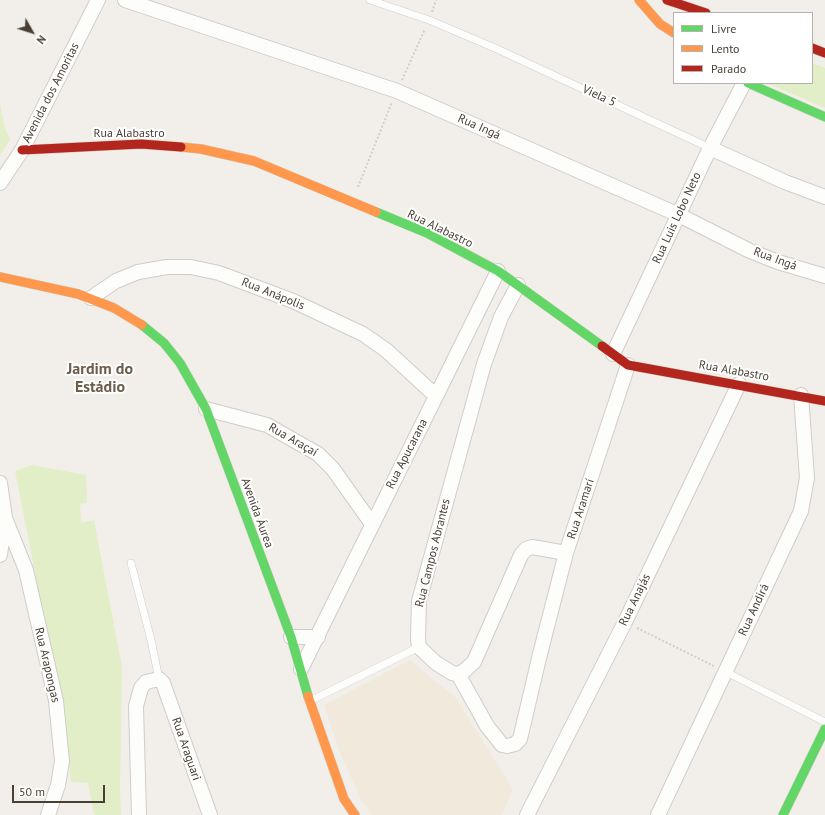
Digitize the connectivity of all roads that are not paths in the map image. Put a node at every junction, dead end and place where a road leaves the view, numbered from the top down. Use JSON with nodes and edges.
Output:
{"nodes":[{"id":1,"x":98,"y":0,"type":"edge"},
{"id":2,"x":125,"y":0,"type":"edge"},
{"id":3,"x":370,"y":0,"type":"edge"},
{"id":4,"x":639,"y":0,"type":"edge"},
{"id":5,"x":667,"y":0,"type":"edge"},
{"id":6,"x":703,"y":12,"type":"edge"},
{"id":7,"x":673,"y":32,"type":"edge"},
{"id":8,"x":813,"y":48,"type":"edge"},
{"id":9,"x":825,"y":53,"type":"edge"},
{"id":10,"x":743,"y":84,"type":"edge"},
{"id":11,"x":750,"y":84,"type":"edge"},
{"id":12,"x":825,"y":117,"type":"edge"},
{"id":13,"x":710,"y":148,"type":"junction"},
{"id":14,"x":22,"y":150,"type":"junction"},
{"id":15,"x":0,"y":183,"type":"edge"},
{"id":16,"x":825,"y":197,"type":"edge"},
{"id":17,"x":679,"y":215,"type":"junction"},
{"id":18,"x":498,"y":271,"type":"junction"},
{"id":19,"x":825,"y":276,"type":"edge"},
{"id":20,"x":0,"y":277,"type":"edge"},
{"id":21,"x":518,"y":285,"type":"junction"},
{"id":22,"x":8,"y":289,"type":"dead end"},
{"id":23,"x":55,"y":290,"type":"junction"},
{"id":24,"x":91,"y":298,"type":"junction"},
{"id":25,"x":613,"y":354,"type":"junction"},
{"id":26,"x":628,"y":365,"type":"junction"},
{"id":27,"x":740,"y":384,"type":"junction"},
{"id":28,"x":801,"y":395,"type":"junction"},
{"id":29,"x":436,"y":396,"type":"junction"},
{"id":30,"x":825,"y":401,"type":"edge"},
{"id":31,"x":206,"y":409,"type":"junction"},
{"id":32,"x":0,"y":483,"type":"edge"},
{"id":33,"x":5,"y":518,"type":"junction"},
{"id":34,"x":372,"y":524,"type":"junction"},
{"id":35,"x":566,"y":553,"type":"junction"},
{"id":36,"x":0,"y":556,"type":"edge"},
{"id":37,"x":131,"y":563,"type":"dead end"},
{"id":38,"x":291,"y":637,"type":"junction"},
{"id":39,"x":318,"y":637,"type":"junction"},
{"id":40,"x":419,"y":647,"type":"junction"},
{"id":41,"x":301,"y":669,"type":"junction"},
{"id":42,"x":726,"y":672,"type":"junction"},
{"id":43,"x":458,"y":674,"type":"junction"},
{"id":44,"x":161,"y":681,"type":"junction"},
{"id":45,"x":310,"y":701,"type":"junction"},
{"id":46,"x":825,"y":722,"type":"edge"},
{"id":47,"x":825,"y":729,"type":"edge"},
{"id":48,"x":48,"y":815,"type":"edge"},
{"id":49,"x":139,"y":815,"type":"edge"},
{"id":50,"x":210,"y":815,"type":"edge"},
{"id":51,"x":355,"y":815,"type":"edge"},
{"id":52,"x":527,"y":815,"type":"edge"},
{"id":53,"x":658,"y":815,"type":"edge"},
{"id":54,"x":783,"y":815,"type":"edge"}],
"edges":[{"from":1,"to":14,"type":"street","name":"Avenida dos Amoritas"},
{"from":2,"to":17,"type":"street","name":"Rua Ingá"},
{"from":3,"to":13,"type":"lane","name":"Viela 5"},
{"from":4,"to":7,"type":"street"},
{"from":5,"to":6,"type":"street"},
{"from":8,"to":9,"type":"street"},
{"from":10,"to":13,"type":"street","name":"Rua Luis Lobo Neto"},
{"from":11,"to":12,"type":"street"},
{"from":13,"to":16,"type":"street","name":"Viela 5"},
{"from":13,"to":17,"type":"street","name":"Rua Luis Lobo Neto"},
{"from":14,"to":15,"type":"street","name":"Avenida dos Amoritas"},
{"from":14,"to":18,"type":"street","name":"Rua Alabastro"},
{"from":17,"to":19,"type":"street","name":"Rua Ingá"},
{"from":17,"to":25,"type":"street","name":"Rua Luis Lobo Neto"},
{"from":18,"to":21,"type":"street","name":"Rua Alabastro"},
{"from":18,"to":29,"type":"street","name":"Rua Apucarana"},
{"from":20,"to":23,"type":"street","name":"Avenida Áurea"},
{"from":21,"to":25,"type":"street","name":"Rua Alabastro"},
{"from":21,"to":40,"type":"street","name":"Rua Campos Abrantes"},
{"from":22,"to":23,"type":"street","name":"Avenida Áurea"},
{"from":23,"to":24,"type":"street","name":"Avenida Áurea"},
{"from":24,"to":29,"type":"street","name":"Rua Anápolis"},
{"from":24,"to":31,"type":"street","name":"Avenida Áurea"},
{"from":25,"to":26,"type":"street","name":"Rua Alabastro"},
{"from":26,"to":27,"type":"street","name":"Rua Alabastro"},
{"from":26,"to":35,"type":"street","name":"Rua Aramarí"},
{"from":27,"to":28,"type":"street","name":"Rua Alabastro"},
{"from":27,"to":52,"type":"street","name":"Rua Anajás"},
{"from":28,"to":30,"type":"street","name":"Rua Alabastro"},
{"from":28,"to":42,"type":"street","name":"Rua Andirá"},
{"from":29,"to":34,"type":"street","name":"Rua Apucarana"},
{"from":31,"to":34,"type":"street","name":"Rua Araçaí"},
{"from":31,"to":38,"type":"street","name":"Avenida Áurea"},
{"from":32,"to":33,"type":"street"},
{"from":33,"to":36,"type":"street"},
{"from":33,"to":48,"type":"street","name":"Rua Arapongas"},
{"from":34,"to":39,"type":"street","name":"Rua Apucarana"},
{"from":35,"to":43,"type":"street"},
{"from":35,"to":43,"type":"street","name":"Rua Aramarí"},
{"from":37,"to":44,"type":"lane"},
{"from":38,"to":39,"type":"street"},
{"from":38,"to":41,"type":"street","name":"Avenida Áurea"},
{"from":39,"to":41,"type":"street","name":"Rua Apucarana"},
{"from":40,"to":43,"type":"street"},
{"from":40,"to":45,"type":"lane"},
{"from":41,"to":45,"type":"street","name":"Avenida Áurea"},
{"from":42,"to":46,"type":"lane"},
{"from":42,"to":53,"type":"street","name":"Rua Andirá"},
{"from":44,"to":49,"type":"street"},
{"from":44,"to":50,"type":"street","name":"Rua Araguari"},
{"from":45,"to":51,"type":"street","name":"Avenida Áurea"},
{"from":47,"to":54,"type":"street"}]}
